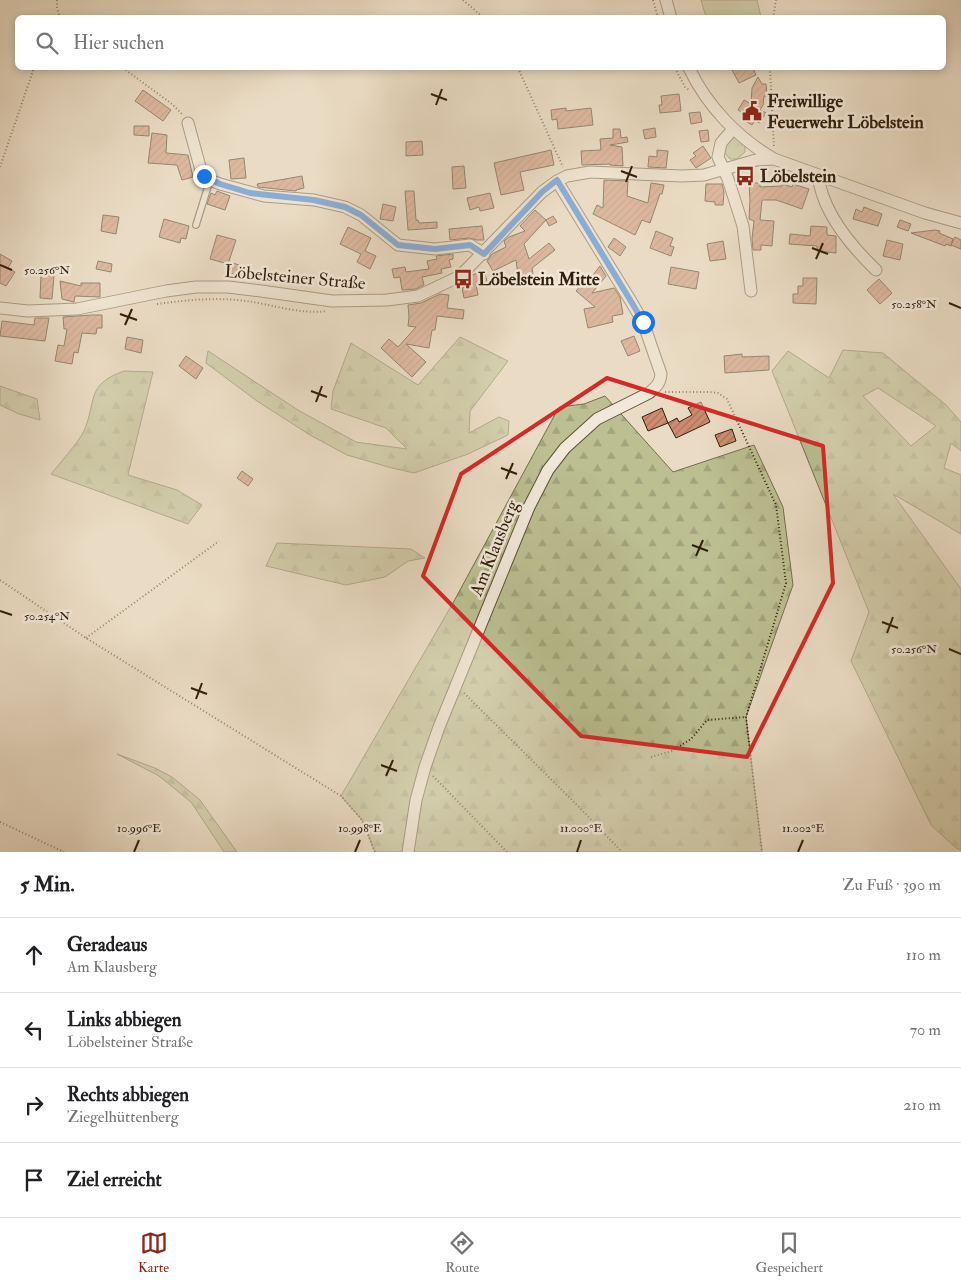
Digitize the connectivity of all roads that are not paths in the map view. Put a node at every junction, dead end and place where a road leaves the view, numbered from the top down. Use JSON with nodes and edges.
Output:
{"nodes":[{"id":1,"x":666,"y":0,"type":"edge"},
{"id":2,"x":670,"y":15,"type":"edge"},
{"id":3,"x":690,"y":70,"type":"edge"},
{"id":4,"x":188,"y":123,"type":"road end"},
{"id":5,"x":733,"y":128,"type":"junction"},
{"id":6,"x":774,"y":159,"type":"junction"},
{"id":7,"x":724,"y":170,"type":"junction"},
{"id":8,"x":818,"y":175,"type":"junction"},
{"id":9,"x":562,"y":178,"type":"junction"},
{"id":10,"x":210,"y":180,"type":"junction"},
{"id":11,"x":961,"y":223,"type":"edge"},
{"id":12,"x":196,"y":224,"type":"dead end"},
{"id":13,"x":484,"y":254,"type":"junction"},
{"id":14,"x":876,"y":270,"type":"dead end"},
{"id":15,"x":751,"y":290,"type":"dead end"},
{"id":16,"x":0,"y":308,"type":"edge"},
{"id":17,"x":408,"y":852,"type":"edge"}],
"edges":[{"from":1,"to":2,"type":"street"},
{"from":3,"to":5,"type":"street"},
{"from":4,"to":10,"type":"street"},
{"from":5,"to":6,"type":"street"},
{"from":5,"to":7,"type":"street"},
{"from":6,"to":7,"type":"street"},
{"from":6,"to":8,"type":"street"},
{"from":7,"to":9,"type":"street"},
{"from":7,"to":15,"type":"street"},
{"from":8,"to":11,"type":"street"},
{"from":8,"to":14,"type":"street"},
{"from":9,"to":13,"type":"street","name":"Löbelsteiner Straße"},
{"from":9,"to":17,"type":"street","name":"Am Klausberg"},
{"from":10,"to":12,"type":"lane"},
{"from":10,"to":13,"type":"street"},
{"from":13,"to":16,"type":"street","name":"Löbelsteiner Straße"}]}
